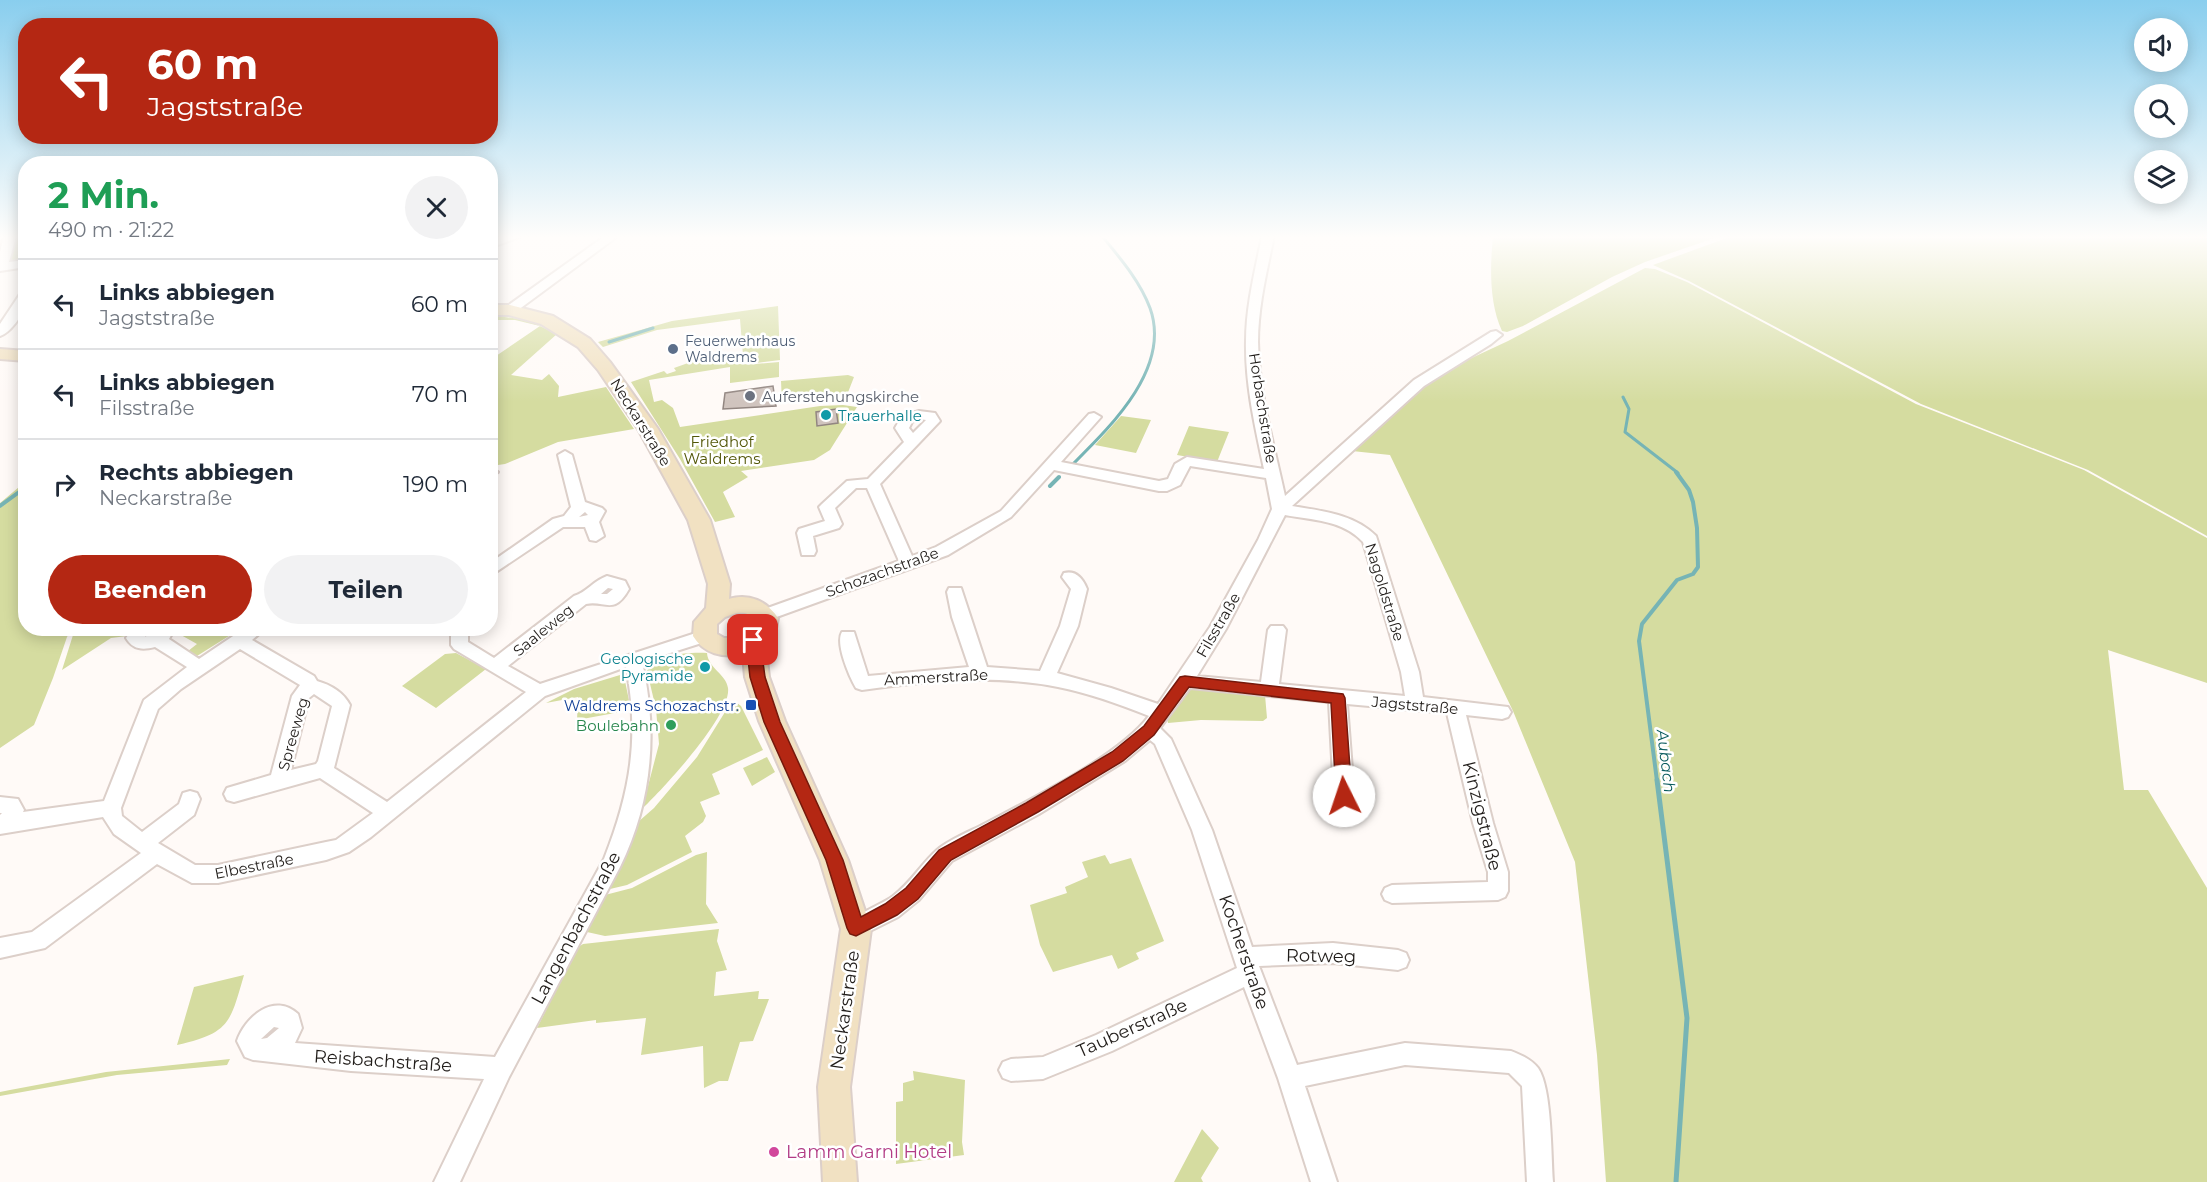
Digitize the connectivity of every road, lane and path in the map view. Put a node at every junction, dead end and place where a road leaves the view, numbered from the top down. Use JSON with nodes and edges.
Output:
{"nodes":[{"id":1,"x":536,"y":291,"type":"edge"},
{"id":2,"x":1258,"y":291,"type":"edge"},
{"id":3,"x":18,"y":308,"type":"edge"},
{"id":4,"x":498,"y":310,"type":"edge"},
{"id":5,"x":510,"y":310,"type":"junction"},
{"id":6,"x":0,"y":332,"type":"edge"},
{"id":7,"x":1496,"y":335,"type":"dead end"},
{"id":8,"x":1,"y":355,"type":"edge"},
{"id":9,"x":18,"y":356,"type":"edge"},
{"id":10,"x":1094,"y":417,"type":"dead end"},
{"id":11,"x":912,"y":443,"type":"dead end"},
{"id":12,"x":565,"y":454,"type":"dead end"},
{"id":13,"x":1052,"y":465,"type":"junction"},
{"id":14,"x":1274,"y":475,"type":"junction"},
{"id":15,"x":872,"y":483,"type":"junction"},
{"id":16,"x":1280,"y":509,"type":"junction"},
{"id":17,"x":575,"y":514,"type":"junction"},
{"id":18,"x":594,"y":528,"type":"dead end"},
{"id":19,"x":808,"y":551,"type":"dead end"},
{"id":20,"x":908,"y":564,"type":"junction"},
{"id":21,"x":498,"y":565,"type":"edge"},
{"id":22,"x":1070,"y":577,"type":"dead end"},
{"id":23,"x":607,"y":580,"type":"dead end"},
{"id":24,"x":719,"y":584,"type":"junction"},
{"id":25,"x":955,"y":592,"type":"dead end"},
{"id":26,"x":756,"y":610,"type":"junction"},
{"id":27,"x":717,"y":611,"type":"junction"},
{"id":28,"x":1277,"y":630,"type":"dead end"},
{"id":29,"x":136,"y":636,"type":"edge"},
{"id":30,"x":158,"y":636,"type":"edge"},
{"id":31,"x":164,"y":636,"type":"edge"},
{"id":32,"x":247,"y":636,"type":"edge"},
{"id":33,"x":459,"y":636,"type":"edge"},
{"id":34,"x":705,"y":636,"type":"junction"},
{"id":35,"x":848,"y":636,"type":"dead end"},
{"id":36,"x":753,"y":640,"type":"junction"},
{"id":37,"x":240,"y":641,"type":"junction"},
{"id":38,"x":727,"y":647,"type":"junction"},
{"id":39,"x":633,"y":659,"type":"junction"},
{"id":40,"x":199,"y":667,"type":"junction"},
{"id":41,"x":495,"y":667,"type":"junction"},
{"id":42,"x":980,"y":673,"type":"junction"},
{"id":43,"x":757,"y":677,"type":"junction"},
{"id":44,"x":1046,"y":678,"type":"junction"},
{"id":45,"x":1185,"y":681,"type":"junction"},
{"id":46,"x":309,"y":687,"type":"junction"},
{"id":47,"x":1269,"y":690,"type":"junction"},
{"id":48,"x":539,"y":691,"type":"junction"},
{"id":49,"x":1338,"y":698,"type":"junction"},
{"id":50,"x":1415,"y":704,"type":"junction"},
{"id":51,"x":1455,"y":709,"type":"junction"},
{"id":52,"x":1502,"y":712,"type":"dead end"},
{"id":53,"x":1161,"y":713,"type":"junction"},
{"id":54,"x":1149,"y":730,"type":"junction"},
{"id":55,"x":322,"y":770,"type":"junction"},
{"id":56,"x":288,"y":778,"type":"junction"},
{"id":57,"x":234,"y":794,"type":"dead end"},
{"id":58,"x":1344,"y":796,"type":"dead end"},
{"id":59,"x":190,"y":799,"type":"dead end"},
{"id":60,"x":111,"y":808,"type":"junction"},
{"id":61,"x":387,"y":813,"type":"junction"},
{"id":62,"x":2,"y":818,"type":"edge"},
{"id":63,"x":149,"y":848,"type":"junction"},
{"id":64,"x":1392,"y":894,"type":"dead end"},
{"id":65,"x":856,"y":928,"type":"junction"},
{"id":66,"x":0,"y":948,"type":"edge"},
{"id":67,"x":1398,"y":960,"type":"dead end"},
{"id":68,"x":1247,"y":965,"type":"junction"},
{"id":69,"x":265,"y":1051,"type":"dead end"},
{"id":70,"x":501,"y":1070,"type":"junction"},
{"id":71,"x":1011,"y":1070,"type":"dead end"},
{"id":72,"x":1290,"y":1078,"type":"junction"},
{"id":73,"x":447,"y":1182,"type":"edge"},
{"id":74,"x":840,"y":1182,"type":"edge"},
{"id":75,"x":1324,"y":1182,"type":"edge"},
{"id":76,"x":1540,"y":1182,"type":"edge"}],
"edges":[{"from":1,"to":5,"type":"street"},
{"from":2,"to":14,"type":"street","name":"Horbachstraße"},
{"from":3,"to":6,"type":"street"},
{"from":4,"to":5,"type":"street","name":"Neckarstraße"},
{"from":5,"to":24,"type":"street","name":"Neckarstraße"},
{"from":7,"to":16,"type":"street","name":"Filsstraße"},
{"from":8,"to":9,"type":"street"},
{"from":10,"to":13,"type":"street","name":"Schozachstraße"},
{"from":11,"to":15,"type":"street"},
{"from":12,"to":17,"type":"street"},
{"from":13,"to":14,"type":"street"},
{"from":13,"to":20,"type":"street","name":"Schozachstraße"},
{"from":14,"to":16,"type":"street","name":"Horbachstraße"},
{"from":15,"to":19,"type":"street"},
{"from":15,"to":20,"type":"street"},
{"from":16,"to":45,"type":"street","name":"Filsstraße"},
{"from":16,"to":50,"type":"street","name":"Nagoldstraße"},
{"from":17,"to":18,"type":"street"},
{"from":17,"to":21,"type":"street"},
{"from":20,"to":26,"type":"street","name":"Schozachstraße"},
{"from":22,"to":44,"type":"street"},
{"from":23,"to":41,"type":"street","name":"Saaleweg"},
{"from":24,"to":26,"type":"street"},
{"from":24,"to":27,"type":"street","name":"Neckarstraße"},
{"from":25,"to":42,"type":"street"},
{"from":26,"to":27,"type":"street"},
{"from":26,"to":36,"type":"street"},
{"from":27,"to":34,"type":"street"},
{"from":28,"to":47,"type":"street"},
{"from":29,"to":30,"type":"street"},
{"from":31,"to":40,"type":"street"},
{"from":32,"to":37,"type":"street"},
{"from":33,"to":41,"type":"street"},
{"from":34,"to":38,"type":"street"},
{"from":34,"to":39,"type":"street","name":"Elbestraße"},
{"from":35,"to":42,"type":"street","name":"Ammerstraße"},
{"from":36,"to":38,"type":"street"},
{"from":36,"to":43,"type":"street","name":"Neckarstraße"},
{"from":37,"to":40,"type":"street"},
{"from":37,"to":46,"type":"street","name":"Spreeweg"},
{"from":38,"to":43,"type":"street","name":"Neckarstraße"},
{"from":39,"to":48,"type":"street","name":"Elbestraße"},
{"from":39,"to":70,"type":"street","name":"Langenbachstraße"},
{"from":40,"to":60,"type":"street"},
{"from":41,"to":48,"type":"street"},
{"from":42,"to":44,"type":"street","name":"Ammerstraße"},
{"from":43,"to":65,"type":"street","name":"Neckarstraße"},
{"from":44,"to":53,"type":"street","name":"Ammerstraße"},
{"from":45,"to":47,"type":"street","name":"Jagststraße"},
{"from":45,"to":53,"type":"street","name":"Filsstraße"},
{"from":46,"to":55,"type":"street","name":"Spreeweg"},
{"from":46,"to":56,"type":"street","name":"Spreeweg"},
{"from":47,"to":49,"type":"street","name":"Jagststraße"},
{"from":48,"to":61,"type":"street","name":"Elbestraße"},
{"from":49,"to":50,"type":"street","name":"Jagststraße"},
{"from":49,"to":58,"type":"street"},
{"from":50,"to":51,"type":"street","name":"Jagststraße"},
{"from":51,"to":52,"type":"street","name":"Jagststraße"},
{"from":51,"to":64,"type":"street","name":"Kinzigstraße"},
{"from":53,"to":54,"type":"street","name":"Filsstraße"},
{"from":54,"to":65,"type":"street","name":"Filsstraße"},
{"from":54,"to":68,"type":"street","name":"Kocherstraße"},
{"from":55,"to":56,"type":"street","name":"Spreeweg"},
{"from":55,"to":61,"type":"street"},
{"from":56,"to":57,"type":"street"},
{"from":59,"to":63,"type":"street"},
{"from":60,"to":62,"type":"street"},
{"from":60,"to":63,"type":"street","name":"Elbestraße"},
{"from":61,"to":63,"type":"street","name":"Elbestraße"},
{"from":63,"to":66,"type":"street"},
{"from":65,"to":74,"type":"street","name":"Neckarstraße"},
{"from":67,"to":68,"type":"street","name":"Rotweg"},
{"from":68,"to":71,"type":"street","name":"Tauberstraße"},
{"from":68,"to":72,"type":"street","name":"Kocherstraße"},
{"from":69,"to":70,"type":"street","name":"Reisbachstraße"},
{"from":70,"to":73,"type":"street","name":"Langenbachstraße"},
{"from":72,"to":75,"type":"street","name":"Kocherstraße"},
{"from":72,"to":76,"type":"street"}]}
